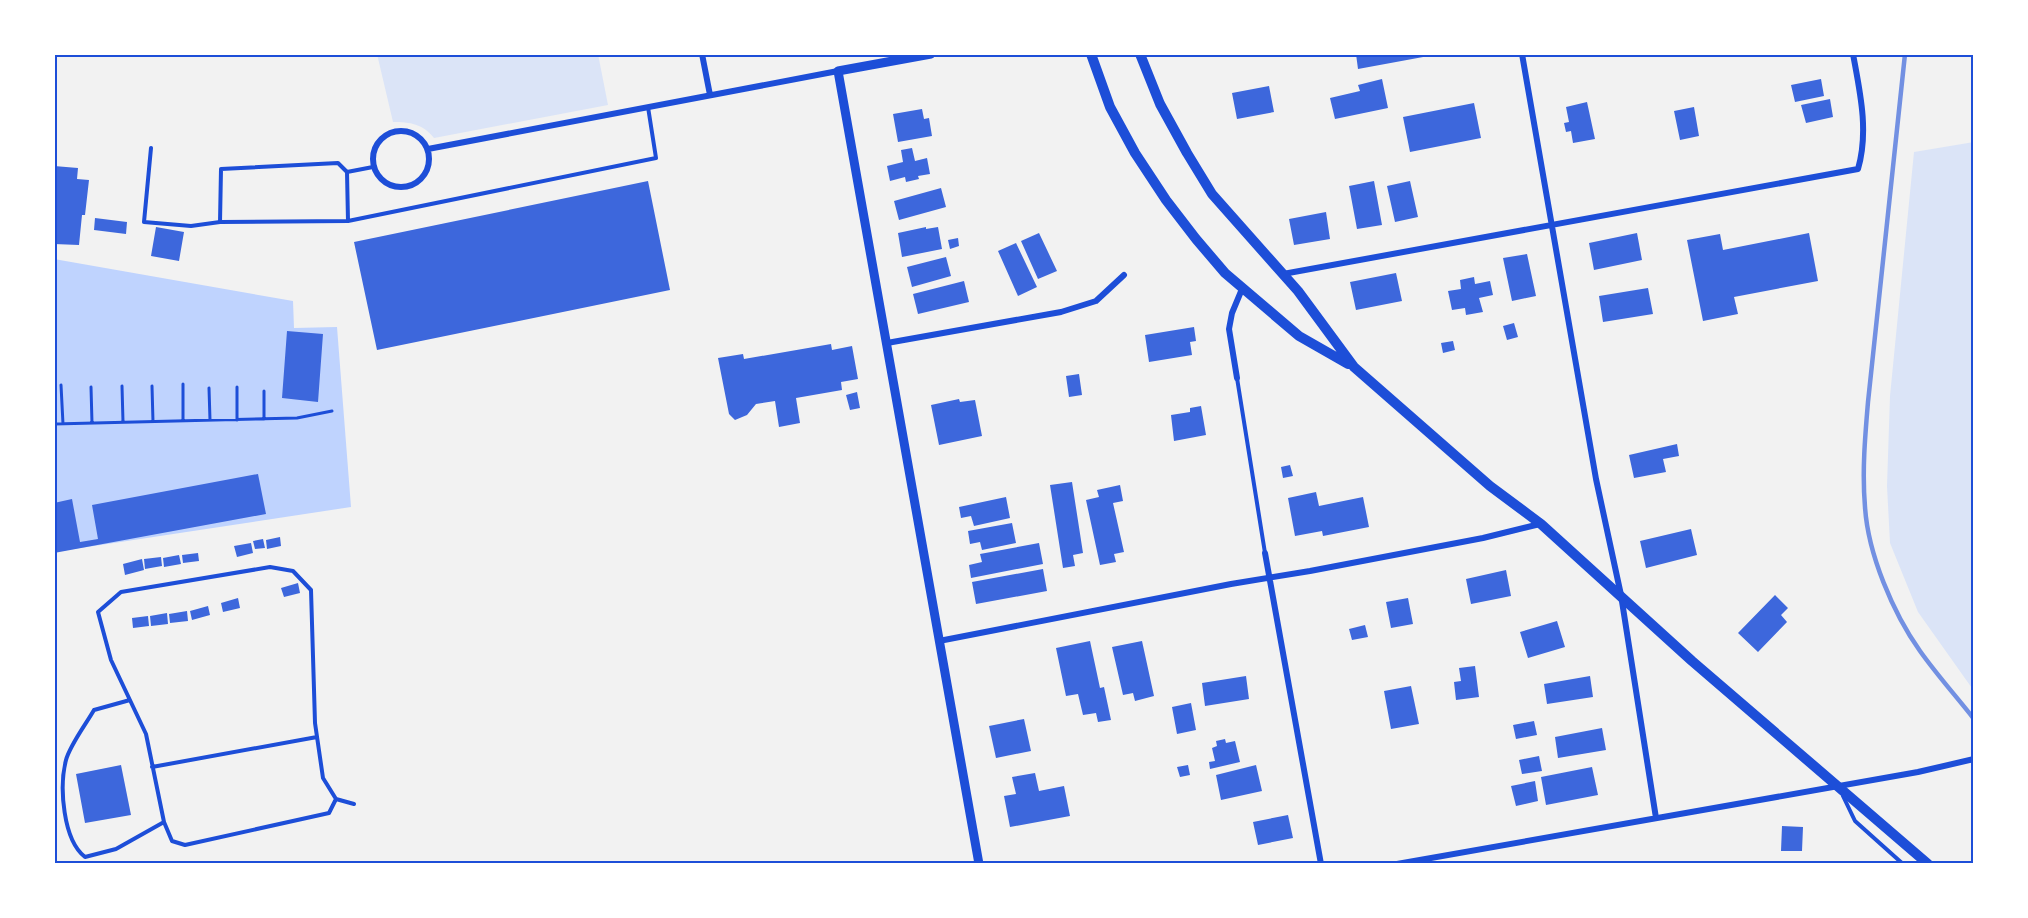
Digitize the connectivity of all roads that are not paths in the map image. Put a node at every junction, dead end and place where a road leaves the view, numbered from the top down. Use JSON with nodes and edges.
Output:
{"nodes":[{"id":1,"x":702,"y":54,"type":"edge"},
{"id":2,"x":931,"y":54,"type":"edge"},
{"id":3,"x":1091,"y":54,"type":"edge"},
{"id":4,"x":1140,"y":54,"type":"edge"},
{"id":5,"x":1522,"y":54,"type":"edge"},
{"id":6,"x":1853,"y":54,"type":"edge"},
{"id":7,"x":838,"y":71,"type":"junction"},
{"id":8,"x":710,"y":95,"type":"junction"},
{"id":9,"x":648,"y":108,"type":"junction"},
{"id":10,"x":151,"y":148,"type":"dead end"},
{"id":11,"x":428,"y":149,"type":"junction"},
{"id":12,"x":374,"y":167,"type":"junction"},
{"id":13,"x":347,"y":172,"type":"junction"},
{"id":14,"x":348,"y":221,"type":"junction"},
{"id":15,"x":220,"y":222,"type":"junction"},
{"id":16,"x":1550,"y":225,"type":"junction"},
{"id":17,"x":1281,"y":274,"type":"junction"},
{"id":18,"x":1124,"y":275,"type":"dead end"},
{"id":19,"x":1242,"y":289,"type":"junction"},
{"id":20,"x":887,"y":343,"type":"junction"},
{"id":21,"x":1354,"y":367,"type":"junction"},
{"id":22,"x":1237,"y":378,"type":"joint"},
{"id":23,"x":1541,"y":524,"type":"junction"},
{"id":24,"x":1265,"y":553,"type":"joint"},
{"id":25,"x":1270,"y":578,"type":"junction"},
{"id":26,"x":1621,"y":595,"type":"junction"},
{"id":27,"x":939,"y":641,"type":"junction"},
{"id":28,"x":130,"y":700,"type":"junction"},
{"id":29,"x":317,"y":737,"type":"junction"},
{"id":30,"x":1974,"y":759,"type":"edge"},
{"id":31,"x":152,"y":767,"type":"junction"},
{"id":32,"x":1837,"y":785,"type":"junction"},
{"id":33,"x":336,"y":799,"type":"junction"},
{"id":34,"x":354,"y":804,"type":"dead end"},
{"id":35,"x":1656,"y":818,"type":"junction"},
{"id":36,"x":164,"y":822,"type":"junction"},
{"id":37,"x":979,"y":864,"type":"edge"},
{"id":38,"x":1321,"y":864,"type":"edge"},
{"id":39,"x":1397,"y":864,"type":"edge"},
{"id":40,"x":1903,"y":864,"type":"edge"},
{"id":41,"x":1928,"y":864,"type":"edge"}],
"edges":[{"from":1,"to":8,"type":"street"},
{"from":2,"to":7,"type":"street"},
{"from":3,"to":19,"type":"main road"},
{"from":4,"to":17,"type":"main road"},
{"from":5,"to":16,"type":"street"},
{"from":6,"to":16,"type":"street"},
{"from":7,"to":8,"type":"street"},
{"from":7,"to":20,"type":"street"},
{"from":8,"to":9,"type":"street"},
{"from":9,"to":11,"type":"street"},
{"from":9,"to":14,"type":"lane"},
{"from":10,"to":15,"type":"lane"},
{"from":11,"to":12,"type":"street"},
{"from":11,"to":12,"type":"street"},
{"from":12,"to":13,"type":"lane"},
{"from":13,"to":14,"type":"lane"},
{"from":13,"to":15,"type":"lane"},
{"from":14,"to":15,"type":"lane"},
{"from":16,"to":17,"type":"street"},
{"from":16,"to":26,"type":"street"},
{"from":17,"to":21,"type":"main road"},
{"from":18,"to":20,"type":"street"},
{"from":19,"to":21,"type":"main road"},
{"from":19,"to":22,"type":"street"},
{"from":20,"to":27,"type":"street"},
{"from":21,"to":23,"type":"main road"},
{"from":22,"to":24,"type":"lane"},
{"from":23,"to":25,"type":"street"},
{"from":23,"to":26,"type":"main road"},
{"from":24,"to":25,"type":"street"},
{"from":25,"to":27,"type":"street"},
{"from":25,"to":38,"type":"street"},
{"from":26,"to":32,"type":"main road"},
{"from":26,"to":35,"type":"street"},
{"from":27,"to":37,"type":"street"},
{"from":28,"to":29,"type":"lane"},
{"from":28,"to":31,"type":"lane"},
{"from":28,"to":36,"type":"lane"},
{"from":29,"to":31,"type":"lane"},
{"from":29,"to":33,"type":"lane"},
{"from":30,"to":32,"type":"street"},
{"from":31,"to":36,"type":"lane"},
{"from":32,"to":35,"type":"street"},
{"from":32,"to":40,"type":"lane"},
{"from":32,"to":41,"type":"main road"},
{"from":33,"to":34,"type":"lane"},
{"from":33,"to":36,"type":"lane"},
{"from":35,"to":39,"type":"street"}]}
